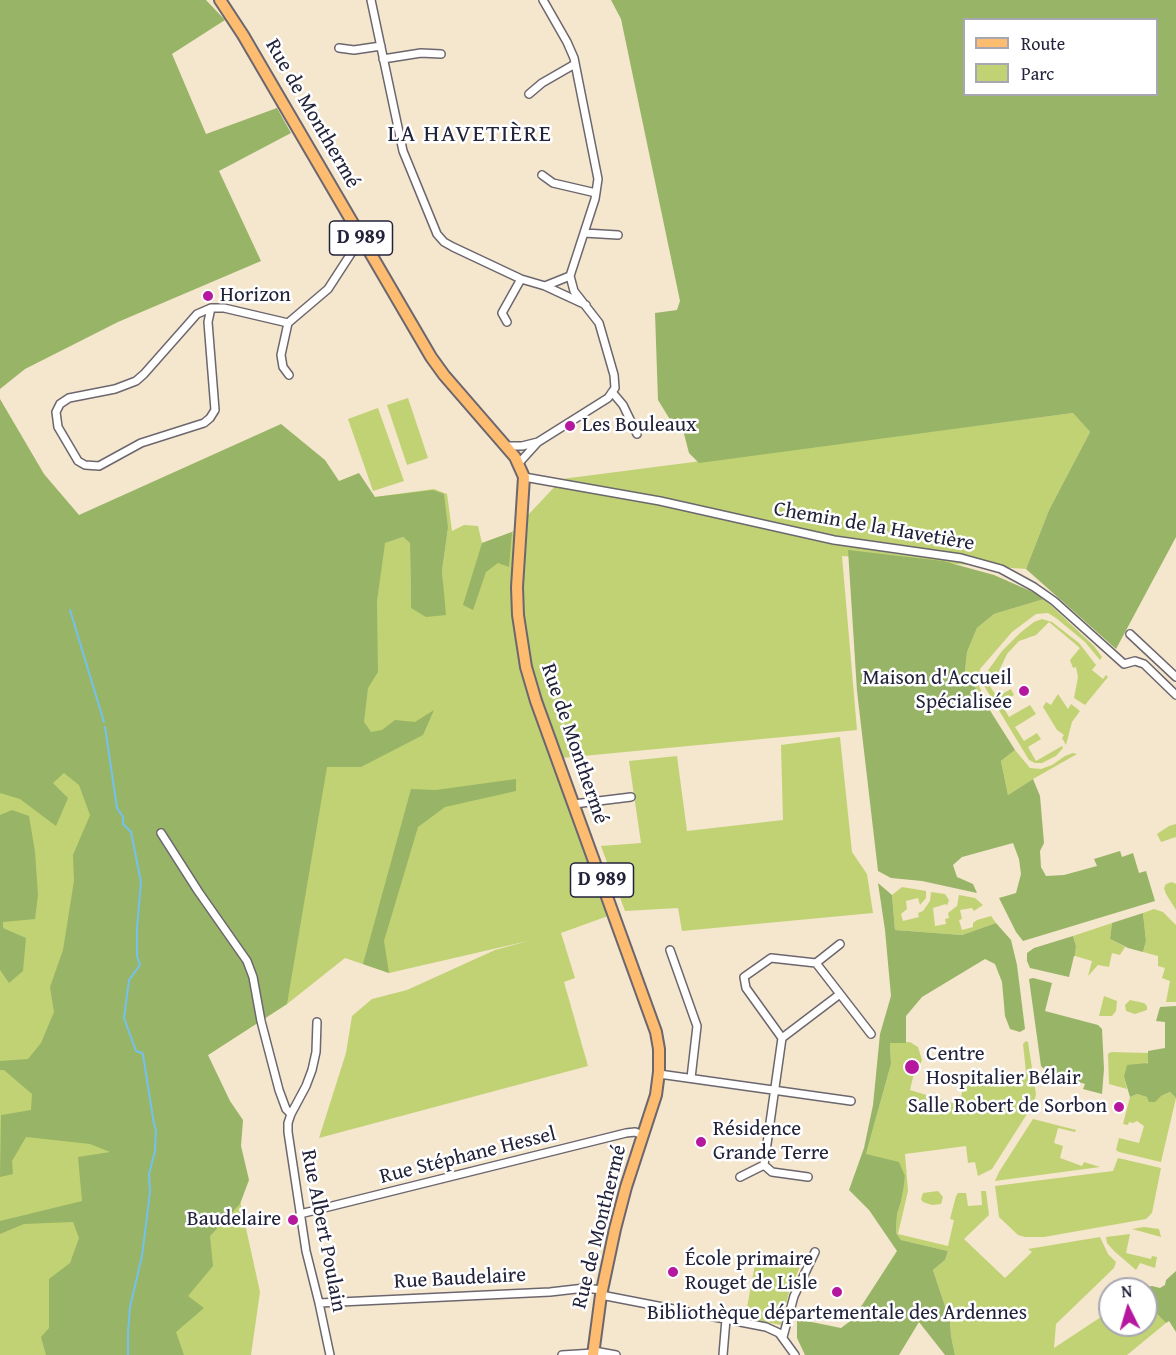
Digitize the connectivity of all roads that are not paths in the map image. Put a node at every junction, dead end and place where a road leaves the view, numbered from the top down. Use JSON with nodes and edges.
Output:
{"nodes":[{"id":1,"x":220,"y":0,"type":"edge"},
{"id":2,"x":371,"y":0,"type":"edge"},
{"id":3,"x":543,"y":0,"type":"edge"},
{"id":4,"x":381,"y":46,"type":"junction"},
{"id":5,"x":339,"y":48,"type":"dead end"},
{"id":6,"x":441,"y":54,"type":"dead end"},
{"id":7,"x":383,"y":59,"type":"junction"},
{"id":8,"x":575,"y":64,"type":"junction"},
{"id":9,"x":529,"y":94,"type":"dead end"},
{"id":10,"x":542,"y":175,"type":"dead end"},
{"id":11,"x":596,"y":193,"type":"junction"},
{"id":12,"x":584,"y":233,"type":"junction"},
{"id":13,"x":618,"y":235,"type":"dead end"},
{"id":14,"x":365,"y":246,"type":"junction"},
{"id":15,"x":570,"y":276,"type":"junction"},
{"id":16,"x":521,"y":279,"type":"junction"},
{"id":17,"x":545,"y":286,"type":"junction"},
{"id":18,"x":586,"y":305,"type":"junction"},
{"id":19,"x":211,"y":308,"type":"junction"},
{"id":20,"x":507,"y":322,"type":"dead end"},
{"id":21,"x":288,"y":323,"type":"junction"},
{"id":22,"x":289,"y":375,"type":"dead end"},
{"id":23,"x":612,"y":393,"type":"junction"},
{"id":24,"x":637,"y":434,"type":"dead end"},
{"id":25,"x":538,"y":441,"type":"junction"},
{"id":26,"x":505,"y":446,"type":"junction"},
{"id":27,"x":519,"y":463,"type":"junction"},
{"id":28,"x":524,"y":477,"type":"junction"},
{"id":29,"x":1130,"y":634,"type":"dead end"},
{"id":30,"x":1176,"y":677,"type":"edge"},
{"id":31,"x":1176,"y":695,"type":"edge"},
{"id":32,"x":631,"y":797,"type":"dead end"},
{"id":33,"x":574,"y":804,"type":"junction"},
{"id":34,"x":161,"y":833,"type":"dead end"},
{"id":35,"x":840,"y":944,"type":"dead end"},
{"id":36,"x":670,"y":950,"type":"dead end"},
{"id":37,"x":816,"y":963,"type":"junction"},
{"id":38,"x":840,"y":994,"type":"junction"},
{"id":39,"x":317,"y":1022,"type":"dead end"},
{"id":40,"x":871,"y":1034,"type":"dead end"},
{"id":41,"x":782,"y":1038,"type":"junction"},
{"id":42,"x":659,"y":1074,"type":"junction"},
{"id":43,"x":691,"y":1078,"type":"junction"},
{"id":44,"x":775,"y":1089,"type":"junction"},
{"id":45,"x":851,"y":1101,"type":"dead end"},
{"id":46,"x":291,"y":1114,"type":"junction"},
{"id":47,"x":643,"y":1135,"type":"junction"},
{"id":48,"x":764,"y":1165,"type":"junction"},
{"id":49,"x":740,"y":1177,"type":"dead end"},
{"id":50,"x":808,"y":1177,"type":"dead end"},
{"id":51,"x":300,"y":1214,"type":"junction"},
{"id":52,"x":815,"y":1252,"type":"dead end"},
{"id":53,"x":601,"y":1292,"type":"junction"},
{"id":54,"x":320,"y":1303,"type":"junction"},
{"id":55,"x":726,"y":1319,"type":"junction"},
{"id":56,"x":783,"y":1337,"type":"junction"},
{"id":57,"x":594,"y":1353,"type":"edge"},
{"id":58,"x":330,"y":1355,"type":"edge"},
{"id":59,"x":562,"y":1355,"type":"edge"},
{"id":60,"x":616,"y":1355,"type":"edge"},
{"id":61,"x":723,"y":1355,"type":"edge"},
{"id":62,"x":795,"y":1355,"type":"edge"}],
"edges":[{"from":1,"to":14,"type":"main road","name":"Rue de Monthermé","number":"D 989"},
{"from":2,"to":4,"type":"street"},
{"from":3,"to":8,"type":"street"},
{"from":4,"to":5,"type":"street"},
{"from":4,"to":7,"type":"street"},
{"from":6,"to":7,"type":"street"},
{"from":7,"to":16,"type":"street"},
{"from":8,"to":9,"type":"street"},
{"from":8,"to":11,"type":"street"},
{"from":10,"to":11,"type":"street"},
{"from":11,"to":12,"type":"street"},
{"from":12,"to":13,"type":"street"},
{"from":12,"to":15,"type":"street"},
{"from":14,"to":21,"type":"street"},
{"from":14,"to":26,"type":"main road","name":"Rue de Monthermé","number":"D 989"},
{"from":15,"to":17,"type":"street"},
{"from":15,"to":18,"type":"street"},
{"from":16,"to":17,"type":"street"},
{"from":16,"to":20,"type":"street"},
{"from":17,"to":18,"type":"street"},
{"from":18,"to":23,"type":"street"},
{"from":19,"to":19,"type":"street"},
{"from":19,"to":21,"type":"street"},
{"from":21,"to":22,"type":"street"},
{"from":23,"to":24,"type":"street"},
{"from":23,"to":25,"type":"street"},
{"from":25,"to":26,"type":"street"},
{"from":25,"to":27,"type":"street"},
{"from":26,"to":27,"type":"main road","name":"Rue de Monthermé","number":"D 989"},
{"from":27,"to":28,"type":"main road","name":"Rue de Monthermé","number":"D 989"},
{"from":28,"to":31,"type":"street","name":"Chemin de la Havetière"},
{"from":28,"to":33,"type":"main road","name":"Rue de Monthermé","number":"D 989"},
{"from":29,"to":30,"type":"street"},
{"from":32,"to":33,"type":"street"},
{"from":33,"to":42,"type":"main road","name":"Rue de Monthermé","number":"D 989"},
{"from":34,"to":46,"type":"street"},
{"from":35,"to":37,"type":"street"},
{"from":36,"to":43,"type":"street"},
{"from":37,"to":38,"type":"street"},
{"from":37,"to":41,"type":"street"},
{"from":38,"to":40,"type":"street"},
{"from":38,"to":41,"type":"street"},
{"from":39,"to":46,"type":"street"},
{"from":41,"to":44,"type":"street"},
{"from":42,"to":43,"type":"street"},
{"from":42,"to":47,"type":"main road","name":"Rue de Monthermé","number":"D 989"},
{"from":43,"to":44,"type":"street"},
{"from":44,"to":45,"type":"street"},
{"from":44,"to":48,"type":"street"},
{"from":46,"to":51,"type":"street","name":"Rue Albert Poulain"},
{"from":47,"to":51,"type":"street","name":"Rue Stéphane Hessel"},
{"from":47,"to":53,"type":"main road","name":"Rue de Monthermé","number":"D 989"},
{"from":48,"to":49,"type":"street"},
{"from":48,"to":50,"type":"street"},
{"from":51,"to":54,"type":"street","name":"Rue Albert Poulain"},
{"from":52,"to":56,"type":"street"},
{"from":53,"to":54,"type":"street","name":"Rue Baudelaire"},
{"from":53,"to":55,"type":"street","name":"Rue Baudelaire"},
{"from":53,"to":57,"type":"main road","name":"Rue de Monthermé","number":"D 989"},
{"from":54,"to":58,"type":"street","name":"Rue Albert Poulain"},
{"from":55,"to":56,"type":"street","name":"Rue Baudelaire"},
{"from":55,"to":61,"type":"street"},
{"from":56,"to":62,"type":"street"},
{"from":57,"to":59,"type":"street"},
{"from":57,"to":60,"type":"street"}]}
